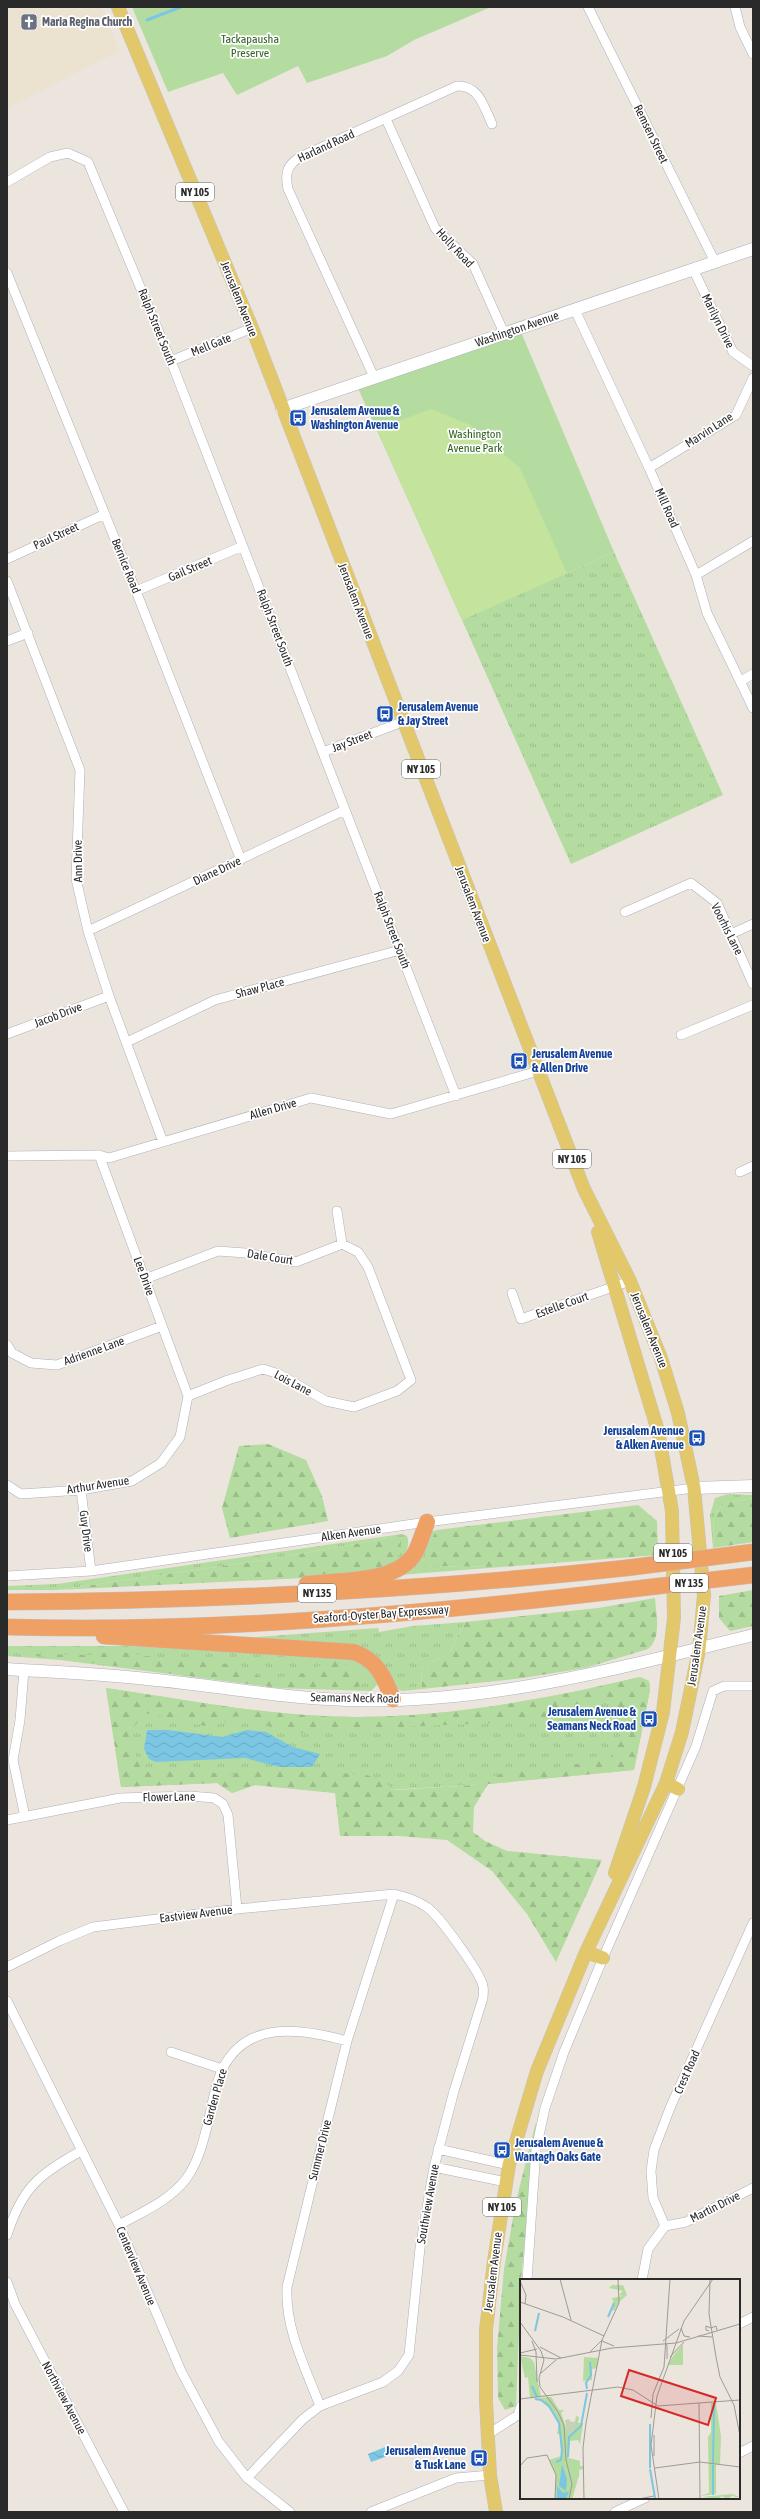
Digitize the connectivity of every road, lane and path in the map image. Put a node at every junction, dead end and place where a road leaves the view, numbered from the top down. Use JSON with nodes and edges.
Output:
{"nodes":[{"id":1,"x":118,"y":7,"type":"edge"},
{"id":2,"x":588,"y":7,"type":"edge"},
{"id":3,"x":735,"y":7,"type":"edge"},
{"id":4,"x":753,"y":54,"type":"edge"},
{"id":5,"x":386,"y":118,"type":"junction"},
{"id":6,"x":492,"y":124,"type":"dead end"},
{"id":7,"x":7,"y":182,"type":"edge"},
{"id":8,"x":753,"y":249,"type":"edge"},
{"id":9,"x":714,"y":262,"type":"junction"},
{"id":10,"x":693,"y":269,"type":"junction"},
{"id":11,"x":7,"y":273,"type":"edge"},
{"id":12,"x":575,"y":310,"type":"junction"},
{"id":13,"x":252,"y":328,"type":"junction"},
{"id":14,"x":504,"y":333,"type":"junction"},
{"id":15,"x":171,"y":361,"type":"junction"},
{"id":16,"x":753,"y":366,"type":"edge"},
{"id":17,"x":374,"y":377,"type":"junction"},
{"id":18,"x":753,"y":378,"type":"edge"},
{"id":19,"x":282,"y":409,"type":"junction"},
{"id":20,"x":649,"y":468,"type":"junction"},
{"id":21,"x":105,"y":514,"type":"junction"},
{"id":22,"x":753,"y":541,"type":"edge"},
{"id":23,"x":243,"y":546,"type":"junction"},
{"id":24,"x":7,"y":559,"type":"edge"},
{"id":25,"x":696,"y":575,"type":"junction"},
{"id":26,"x":7,"y":581,"type":"edge"},
{"id":27,"x":136,"y":591,"type":"junction"},
{"id":28,"x":28,"y":633,"type":"junction"},
{"id":29,"x":7,"y":641,"type":"edge"},
{"id":30,"x":753,"y":674,"type":"edge"},
{"id":31,"x":741,"y":681,"type":"junction"},
{"id":32,"x":753,"y":708,"type":"edge"},
{"id":33,"x":402,"y":722,"type":"junction"},
{"id":34,"x":324,"y":752,"type":"junction"},
{"id":35,"x":345,"y":810,"type":"junction"},
{"id":36,"x":241,"y":860,"type":"junction"},
{"id":37,"x":625,"y":912,"type":"dead end"},
{"id":38,"x":753,"y":924,"type":"edge"},
{"id":39,"x":88,"y":932,"type":"junction"},
{"id":40,"x":731,"y":934,"type":"junction"},
{"id":41,"x":400,"y":950,"type":"junction"},
{"id":42,"x":753,"y":984,"type":"edge"},
{"id":43,"x":109,"y":996,"type":"junction"},
{"id":44,"x":753,"y":1005,"type":"edge"},
{"id":45,"x":7,"y":1034,"type":"edge"},
{"id":46,"x":681,"y":1035,"type":"dead end"},
{"id":47,"x":127,"y":1042,"type":"junction"},
{"id":48,"x":538,"y":1071,"type":"junction"},
{"id":49,"x":456,"y":1096,"type":"junction"},
{"id":50,"x":163,"y":1142,"type":"junction"},
{"id":51,"x":100,"y":1155,"type":"junction"},
{"id":52,"x":7,"y":1156,"type":"edge"},
{"id":53,"x":753,"y":1166,"type":"edge"},
{"id":54,"x":740,"y":1172,"type":"dead end"},
{"id":55,"x":588,"y":1198,"type":"junction"},
{"id":56,"x":337,"y":1211,"type":"dead end"},
{"id":57,"x":342,"y":1244,"type":"junction"},
{"id":58,"x":146,"y":1279,"type":"junction"},
{"id":59,"x":630,"y":1281,"type":"junction"},
{"id":60,"x":614,"y":1286,"type":"junction"},
{"id":61,"x":512,"y":1293,"type":"dead end"},
{"id":62,"x":162,"y":1326,"type":"junction"},
{"id":63,"x":7,"y":1345,"type":"edge"},
{"id":64,"x":188,"y":1396,"type":"junction"},
{"id":65,"x":7,"y":1485,"type":"edge"},
{"id":66,"x":753,"y":1486,"type":"edge"},
{"id":67,"x":694,"y":1488,"type":"junction"},
{"id":68,"x":81,"y":1490,"type":"junction"},
{"id":69,"x":668,"y":1490,"type":"junction"},
{"id":70,"x":427,"y":1522,"type":"junction"},
{"id":71,"x":753,"y":1552,"type":"edge"},
{"id":72,"x":91,"y":1571,"type":"junction"},
{"id":73,"x":753,"y":1575,"type":"edge"},
{"id":74,"x":7,"y":1576,"type":"edge"},
{"id":75,"x":191,"y":1599,"type":"junction"},
{"id":76,"x":7,"y":1602,"type":"edge"},
{"id":77,"x":7,"y":1627,"type":"edge"},
{"id":78,"x":78,"y":1629,"type":"junction"},
{"id":79,"x":753,"y":1635,"type":"edge"},
{"id":80,"x":699,"y":1650,"type":"junction"},
{"id":81,"x":670,"y":1656,"type":"junction"},
{"id":82,"x":7,"y":1669,"type":"edge"},
{"id":83,"x":24,"y":1670,"type":"junction"},
{"id":84,"x":753,"y":1686,"type":"edge"},
{"id":85,"x":393,"y":1699,"type":"junction"},
{"id":86,"x":672,"y":1786,"type":"junction"},
{"id":87,"x":25,"y":1817,"type":"junction"},
{"id":88,"x":7,"y":1820,"type":"edge"},
{"id":89,"x":394,"y":1894,"type":"junction"},
{"id":90,"x":237,"y":1909,"type":"junction"},
{"id":91,"x":753,"y":1923,"type":"edge"},
{"id":92,"x":596,"y":1928,"type":"junction"},
{"id":93,"x":586,"y":1952,"type":"junction"},
{"id":94,"x":603,"y":1958,"type":"junction"},
{"id":95,"x":7,"y":1967,"type":"edge"},
{"id":96,"x":7,"y":2001,"type":"edge"},
{"id":97,"x":347,"y":2041,"type":"junction"},
{"id":98,"x":171,"y":2052,"type":"dead end"},
{"id":99,"x":222,"y":2069,"type":"junction"},
{"id":100,"x":438,"y":2149,"type":"junction"},
{"id":101,"x":81,"y":2151,"type":"junction"},
{"id":102,"x":509,"y":2166,"type":"junction"},
{"id":103,"x":434,"y":2167,"type":"junction"},
{"id":104,"x":506,"y":2182,"type":"junction"},
{"id":105,"x":753,"y":2188,"type":"edge"},
{"id":106,"x":11,"y":2208,"type":"edge"},
{"id":107,"x":119,"y":2225,"type":"junction"},
{"id":108,"x":665,"y":2226,"type":"junction"},
{"id":109,"x":7,"y":2235,"type":"edge"},
{"id":110,"x":527,"y":2279,"type":"edge"},
{"id":111,"x":642,"y":2279,"type":"edge"},
{"id":112,"x":7,"y":2282,"type":"edge"},
{"id":113,"x":753,"y":2317,"type":"edge"},
{"id":114,"x":740,"y":2324,"type":"edge"},
{"id":115,"x":320,"y":2406,"type":"junction"},
{"id":116,"x":520,"y":2409,"type":"edge"},
{"id":117,"x":487,"y":2435,"type":"junction"},
{"id":118,"x":753,"y":2446,"type":"edge"},
{"id":119,"x":740,"y":2452,"type":"edge"},
{"id":120,"x":490,"y":2475,"type":"junction"},
{"id":121,"x":247,"y":2478,"type":"junction"},
{"id":122,"x":643,"y":2499,"type":"edge"},
{"id":123,"x":124,"y":2512,"type":"edge"},
{"id":124,"x":290,"y":2512,"type":"edge"},
{"id":125,"x":371,"y":2512,"type":"edge"},
{"id":126,"x":496,"y":2512,"type":"edge"},
{"id":127,"x":615,"y":2512,"type":"edge"}],
"edges":[{"from":1,"to":13,"type":"main road","name":"Jerusalem Avenue","number":"NY 105"},
{"from":2,"to":9,"type":"street","name":"Remsen Street"},
{"from":3,"to":4,"type":"street"},
{"from":5,"to":6,"type":"street","name":"Harland Road"},
{"from":5,"to":14,"type":"street","name":"Holly Road"},
{"from":5,"to":17,"type":"street","name":"Harland Road"},
{"from":7,"to":15,"type":"street","name":"Ralph Street South"},
{"from":8,"to":9,"type":"main road","name":"Washington Avenue"},
{"from":9,"to":10,"type":"main road","name":"Washington Avenue"},
{"from":10,"to":12,"type":"main road","name":"Washington Avenue"},
{"from":10,"to":16,"type":"street","name":"Marilyn Drive"},
{"from":11,"to":21,"type":"street","name":"Bernice Road"},
{"from":12,"to":14,"type":"main road","name":"Washington Avenue"},
{"from":12,"to":20,"type":"street","name":"Mill Road"},
{"from":13,"to":15,"type":"street","name":"Mell Gate"},
{"from":13,"to":19,"type":"main road","name":"Jerusalem Avenue","number":"NY 105"},
{"from":14,"to":17,"type":"main road","name":"Washington Avenue"},
{"from":15,"to":23,"type":"street","name":"Ralph Street South"},
{"from":17,"to":19,"type":"main road","name":"Washington Avenue"},
{"from":18,"to":20,"type":"street","name":"Marvin Lane"},
{"from":19,"to":33,"type":"main road","name":"Jerusalem Avenue","number":"NY 105"},
{"from":20,"to":25,"type":"street","name":"Mill Road"},
{"from":21,"to":24,"type":"street","name":"Paul Street"},
{"from":21,"to":27,"type":"street","name":"Bernice Road"},
{"from":22,"to":25,"type":"street"},
{"from":23,"to":27,"type":"street","name":"Gail Street"},
{"from":23,"to":34,"type":"street","name":"Ralph Street South"},
{"from":25,"to":31,"type":"street","name":"Mill Road"},
{"from":26,"to":28,"type":"street","name":"Ann Drive"},
{"from":27,"to":36,"type":"street","name":"Bernice Road"},
{"from":28,"to":29,"type":"street"},
{"from":28,"to":39,"type":"street","name":"Ann Drive"},
{"from":30,"to":31,"type":"street"},
{"from":31,"to":32,"type":"street","name":"Mill Road"},
{"from":33,"to":34,"type":"street","name":"Jay Street"},
{"from":33,"to":48,"type":"main road","name":"Jerusalem Avenue","number":"NY 105"},
{"from":34,"to":35,"type":"street","name":"Ralph Street South"},
{"from":35,"to":36,"type":"street","name":"Diane Drive"},
{"from":35,"to":41,"type":"street","name":"Ralph Street South"},
{"from":36,"to":39,"type":"street","name":"Diane Drive"},
{"from":37,"to":40,"type":"street","name":"Voorhis Lane"},
{"from":38,"to":40,"type":"street"},
{"from":39,"to":43,"type":"street","name":"Ann Drive"},
{"from":40,"to":42,"type":"street","name":"Voorhis Lane"},
{"from":41,"to":47,"type":"street","name":"Shaw Place"},
{"from":41,"to":49,"type":"street","name":"Ralph Street South"},
{"from":43,"to":45,"type":"street","name":"Jacob Drive"},
{"from":43,"to":47,"type":"street","name":"Ann Drive"},
{"from":44,"to":46,"type":"street"},
{"from":47,"to":50,"type":"street","name":"Ann Drive"},
{"from":48,"to":49,"type":"street","name":"Allen Drive"},
{"from":48,"to":55,"type":"main road","name":"Jerusalem Avenue","number":"NY 105"},
{"from":49,"to":50,"type":"street","name":"Allen Drive"},
{"from":50,"to":51,"type":"street","name":"Allen Drive"},
{"from":51,"to":52,"type":"street","name":"Allen Drive"},
{"from":51,"to":58,"type":"street","name":"Lee Drive"},
{"from":53,"to":54,"type":"street"},
{"from":55,"to":59,"type":"main road","name":"Jerusalem Avenue","number":"NY 105"},
{"from":55,"to":60,"type":"main road","name":"Jerusalem Avenue","number":"NY 105"},
{"from":56,"to":57,"type":"street"},
{"from":57,"to":58,"type":"street","name":"Dale Court"},
{"from":57,"to":64,"type":"street","name":"Lois Lane"},
{"from":58,"to":62,"type":"street","name":"Lee Drive"},
{"from":59,"to":60,"type":"street","name":"Estelle Court"},
{"from":59,"to":67,"type":"main road","name":"Jerusalem Avenue","number":"NY 105"},
{"from":60,"to":61,"type":"street","name":"Estelle Court"},
{"from":60,"to":69,"type":"main road","name":"Jerusalem Avenue","number":"NY 105"},
{"from":62,"to":63,"type":"street","name":"Adrienne Lane"},
{"from":62,"to":64,"type":"street","name":"Lee Drive"},
{"from":64,"to":68,"type":"street","name":"Arthur Avenue"},
{"from":65,"to":68,"type":"street","name":"Arthur Avenue"},
{"from":66,"to":67,"type":"main road"},
{"from":67,"to":69,"type":"street","name":"Alken Avenue"},
{"from":67,"to":80,"type":"main road","name":"Jerusalem Avenue","number":"NY 105"},
{"from":68,"to":72,"type":"street","name":"Guy Drive"},
{"from":69,"to":70,"type":"street","name":"Alken Avenue"},
{"from":69,"to":81,"type":"main road","name":"Jerusalem Avenue","number":"NY 105"},
{"from":70,"to":72,"type":"street","name":"Alken Avenue"},
{"from":70,"to":75,"type":"highway"},
{"from":71,"to":75,"type":"highway","name":"Seaford-Oyster Bay Expressway","number":"NY 135","bridge":true},
{"from":72,"to":74,"type":"street","name":"Alken Avenue"},
{"from":73,"to":78,"type":"highway","name":"Seaford-Oyster Bay Expressway","number":"NY 135","bridge":true},
{"from":75,"to":76,"type":"highway","name":"Seaford-Oyster Bay Expressway","number":"NY 135"},
{"from":77,"to":78,"type":"highway","name":"Seaford-Oyster Bay Expressway","number":"NY 135"},
{"from":78,"to":85,"type":"highway"},
{"from":79,"to":80,"type":"main road","name":"Seamans Neck Road"},
{"from":80,"to":81,"type":"main road","name":"Seamans Neck Road"},
{"from":80,"to":86,"type":"main road","name":"Jerusalem Avenue","number":"NY 105"},
{"from":81,"to":85,"type":"main road","name":"Seamans Neck Road"},
{"from":81,"to":92,"type":"main road","name":"Jerusalem Avenue","number":"NY 105"},
{"from":82,"to":83,"type":"main road","name":"Seamans Neck Road"},
{"from":83,"to":85,"type":"main road","name":"Seamans Neck Road"},
{"from":83,"to":87,"type":"street"},
{"from":84,"to":86,"type":"street"},
{"from":86,"to":92,"type":"main road","name":"Jerusalem Avenue","number":"NY 105"},
{"from":86,"to":94,"type":"street"},
{"from":87,"to":88,"type":"street","name":"Flower Lane"},
{"from":87,"to":90,"type":"street","name":"Flower Lane"},
{"from":89,"to":90,"type":"street","name":"Eastview Avenue"},
{"from":89,"to":97,"type":"street","name":"Summer Drive"},
{"from":89,"to":100,"type":"street","name":"Southview Avenue"},
{"from":90,"to":95,"type":"street","name":"Eastview Avenue"},
{"from":91,"to":108,"type":"street","name":"Crest Road"},
{"from":92,"to":93,"type":"main road","name":"Jerusalem Avenue","number":"NY 105"},
{"from":93,"to":94,"type":"main road"},
{"from":93,"to":102,"type":"main road","name":"Jerusalem Avenue","number":"NY 105"},
{"from":94,"to":110,"type":"street"},
{"from":96,"to":101,"type":"street","name":"Centerview Avenue"},
{"from":97,"to":99,"type":"street","name":"Garden Place"},
{"from":97,"to":115,"type":"street","name":"Summer Drive"},
{"from":98,"to":99,"type":"street"},
{"from":99,"to":107,"type":"street","name":"Garden Place"},
{"from":100,"to":102,"type":"street"},
{"from":100,"to":103,"type":"street","name":"Southview Avenue"},
{"from":101,"to":106,"type":"street"},
{"from":101,"to":107,"type":"street","name":"Centerview Avenue"},
{"from":102,"to":104,"type":"main road","name":"Jerusalem Avenue","number":"NY 105"},
{"from":103,"to":104,"type":"street"},
{"from":103,"to":115,"type":"street","name":"Southview Avenue"},
{"from":104,"to":117,"type":"main road","name":"Jerusalem Avenue","number":"NY 105"},
{"from":105,"to":108,"type":"street","name":"Martin Drive"},
{"from":106,"to":109,"type":"street"},
{"from":107,"to":121,"type":"street","name":"Centerview Avenue"},
{"from":108,"to":111,"type":"street"},
{"from":112,"to":123,"type":"street","name":"Northview Avenue"},
{"from":113,"to":114,"type":"street"},
{"from":115,"to":121,"type":"street","name":"Southview Avenue"},
{"from":116,"to":117,"type":"street"},
{"from":117,"to":120,"type":"main road","name":"Jerusalem Avenue","number":"NY 105"},
{"from":118,"to":119,"type":"street"},
{"from":120,"to":125,"type":"street"},
{"from":120,"to":126,"type":"main road","name":"Jerusalem Avenue","number":"NY 105"},
{"from":121,"to":124,"type":"street","name":"Centerview Avenue"},
{"from":122,"to":127,"type":"street"}]}
